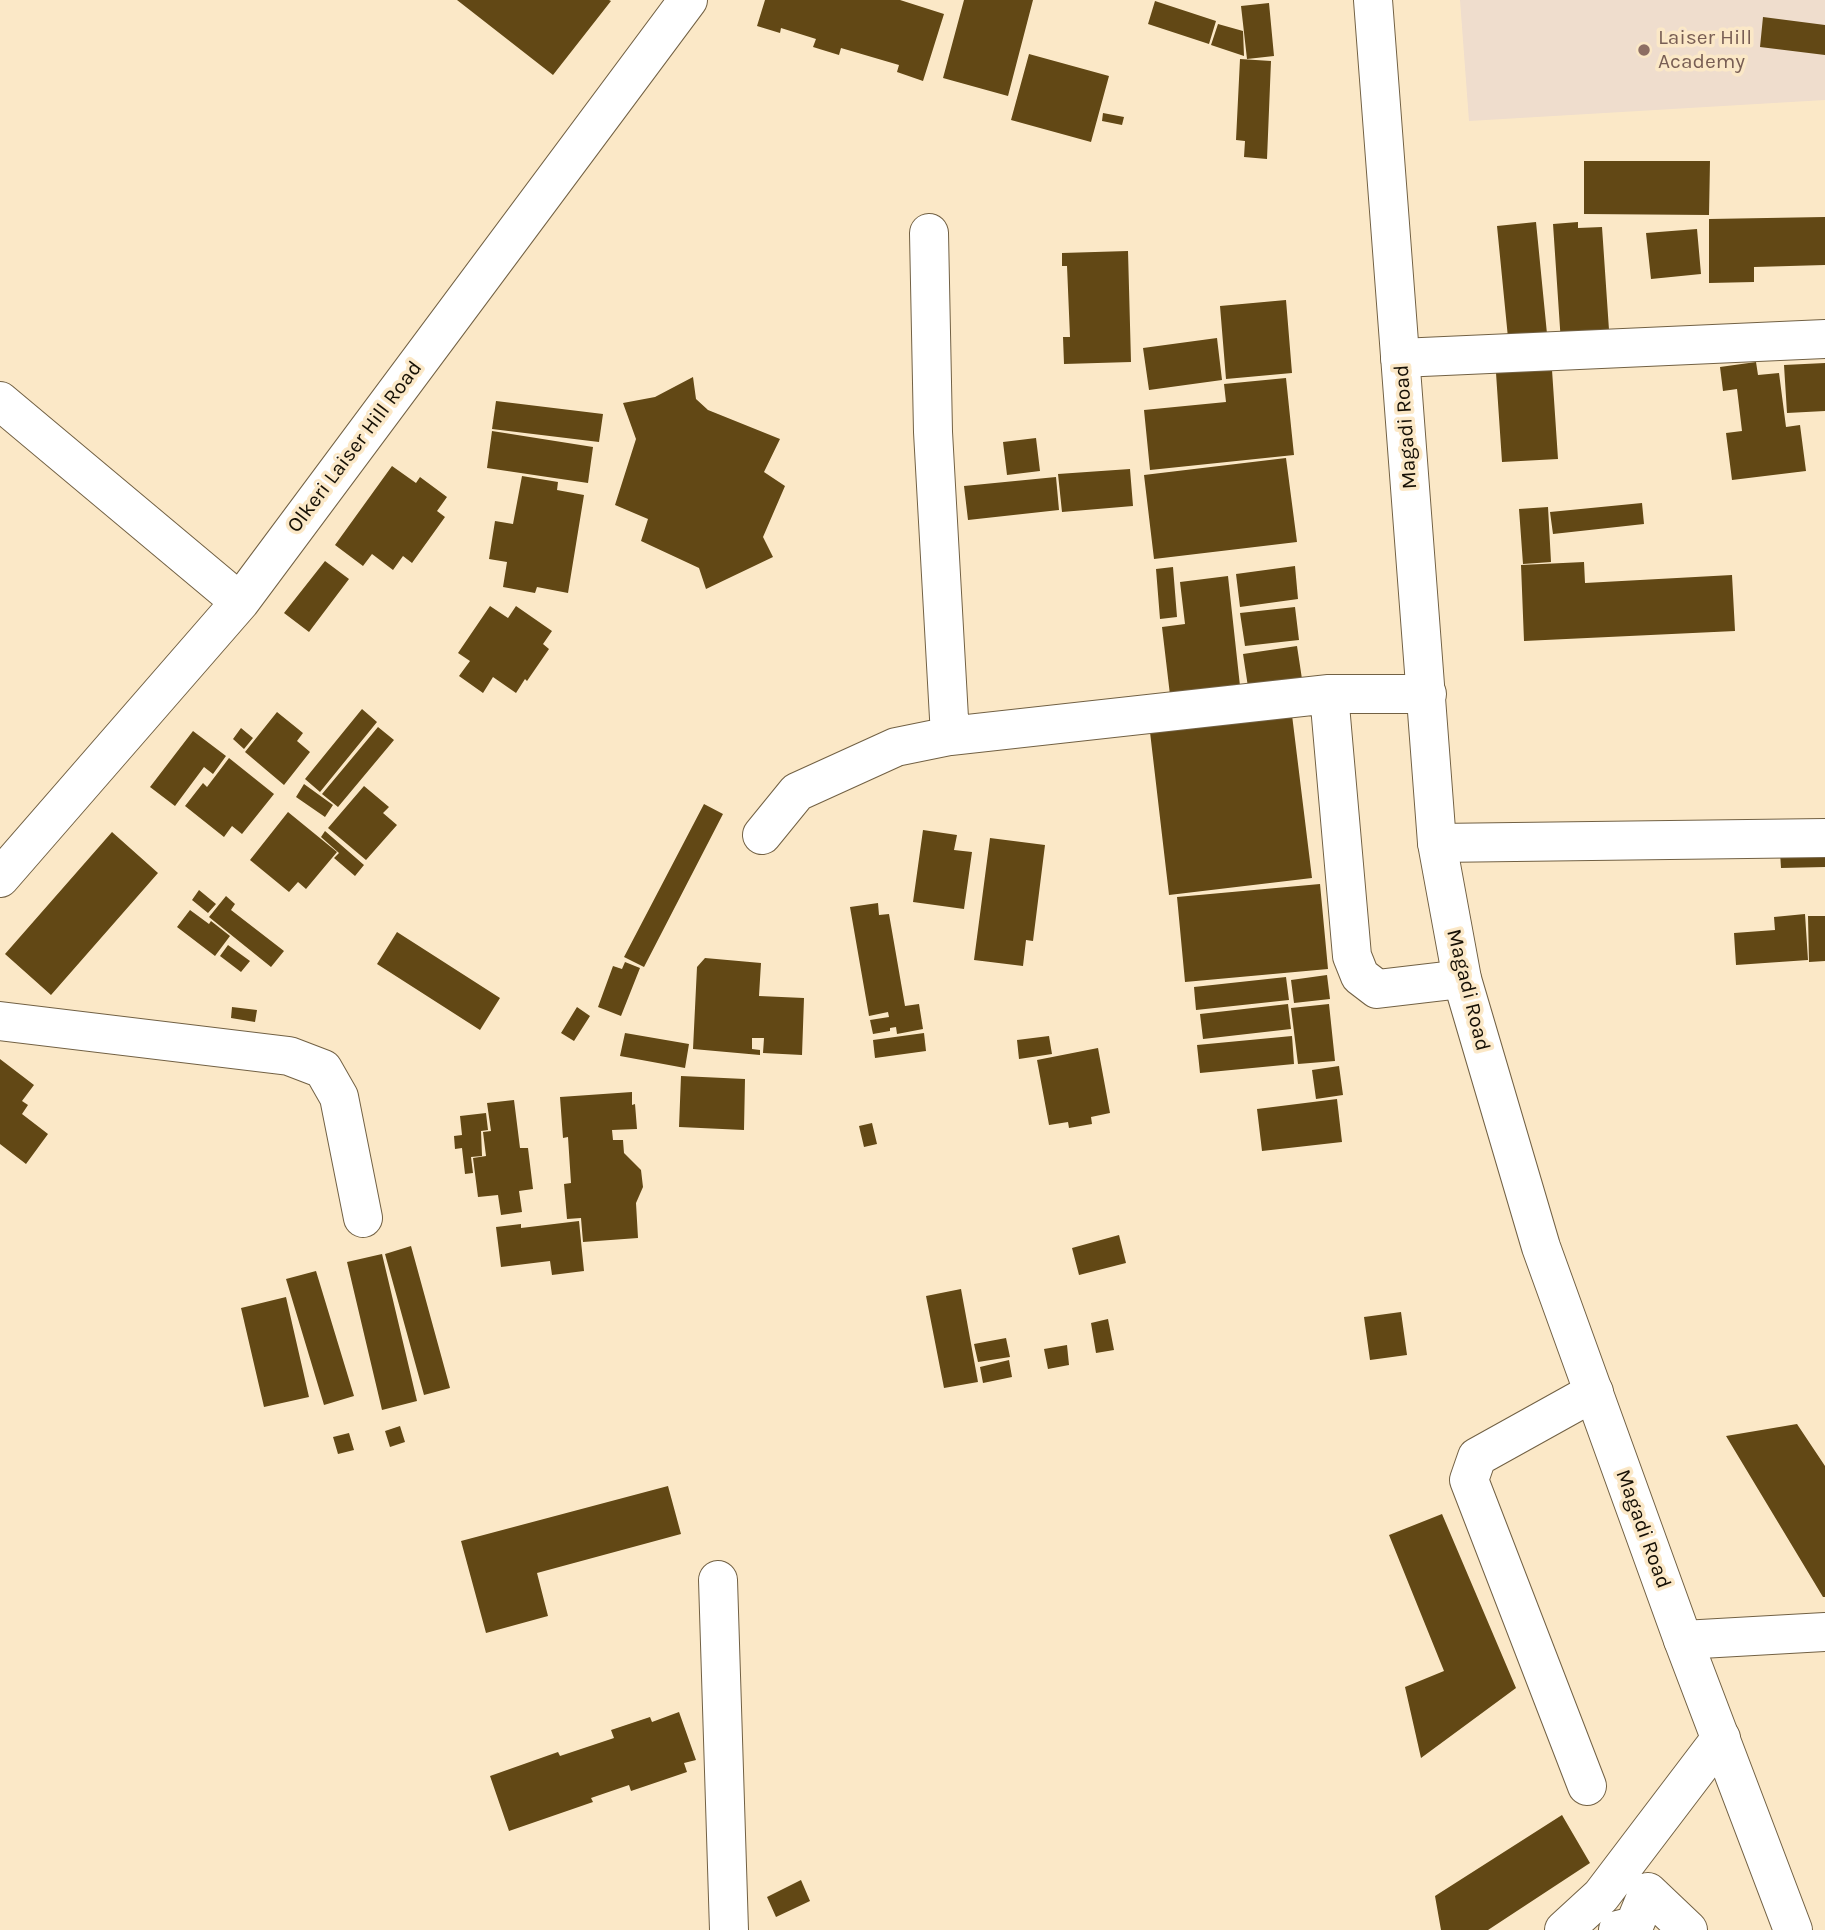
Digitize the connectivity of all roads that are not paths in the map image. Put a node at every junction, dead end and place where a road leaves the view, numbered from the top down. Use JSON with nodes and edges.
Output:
{"nodes":[{"id":1,"x":688,"y":0,"type":"edge"},
{"id":2,"x":1373,"y":0,"type":"edge"},
{"id":3,"x":929,"y":233,"type":"dead end"},
{"id":4,"x":1825,"y":339,"type":"edge"},
{"id":5,"x":1401,"y":358,"type":"junction"},
{"id":6,"x":0,"y":401,"type":"edge"},
{"id":7,"x":240,"y":602,"type":"junction"},
{"id":8,"x":1329,"y":694,"type":"junction"},
{"id":9,"x":1427,"y":694,"type":"junction"},
{"id":10,"x":950,"y":736,"type":"junction"},
{"id":11,"x":762,"y":835,"type":"dead end"},
{"id":12,"x":1825,"y":838,"type":"edge"},
{"id":13,"x":1437,"y":843,"type":"junction"},
{"id":14,"x":0,"y":878,"type":"edge"},
{"id":15,"x":1461,"y":979,"type":"junction"},
{"id":16,"x":0,"y":1021,"type":"edge"},
{"id":17,"x":363,"y":1218,"type":"dead end"},
{"id":18,"x":1594,"y":1392,"type":"junction"},
{"id":19,"x":718,"y":1580,"type":"dead end"},
{"id":20,"x":1825,"y":1632,"type":"edge"},
{"id":21,"x":1683,"y":1640,"type":"junction"},
{"id":22,"x":1721,"y":1738,"type":"junction"},
{"id":23,"x":1587,"y":1786,"type":"dead end"},
{"id":24,"x":729,"y":1930,"type":"edge"},
{"id":25,"x":1564,"y":1930,"type":"edge"},
{"id":26,"x":1618,"y":1930,"type":"edge"},
{"id":27,"x":1688,"y":1930,"type":"edge"},
{"id":28,"x":1793,"y":1930,"type":"edge"}],
"edges":[{"from":1,"to":7,"type":"main road","name":"Olkeri Laiser Hill Road"},
{"from":2,"to":5,"type":"main road","name":"Magadi Road"},
{"from":3,"to":10,"type":"main road"},
{"from":4,"to":5,"type":"main road"},
{"from":5,"to":9,"type":"main road","name":"Magadi Road"},
{"from":6,"to":7,"type":"main road"},
{"from":7,"to":14,"type":"main road","name":"Olkeri Laiser Hill Road"},
{"from":8,"to":9,"type":"main road"},
{"from":8,"to":10,"type":"main road"},
{"from":8,"to":15,"type":"main road"},
{"from":9,"to":13,"type":"main road","name":"Magadi Road"},
{"from":10,"to":11,"type":"main road"},
{"from":12,"to":13,"type":"main road"},
{"from":13,"to":15,"type":"main road","name":"Magadi Road"},
{"from":15,"to":18,"type":"main road","name":"Magadi Road"},
{"from":16,"to":17,"type":"main road"},
{"from":18,"to":21,"type":"main road","name":"Magadi Road"},
{"from":18,"to":23,"type":"main road"},
{"from":19,"to":24,"type":"main road"},
{"from":20,"to":21,"type":"main road"},
{"from":21,"to":22,"type":"main road","name":"Magadi Road"},
{"from":22,"to":25,"type":"main road"},
{"from":22,"to":28,"type":"main road","name":"Magadi Road"},
{"from":26,"to":27,"type":"main road"}]}
